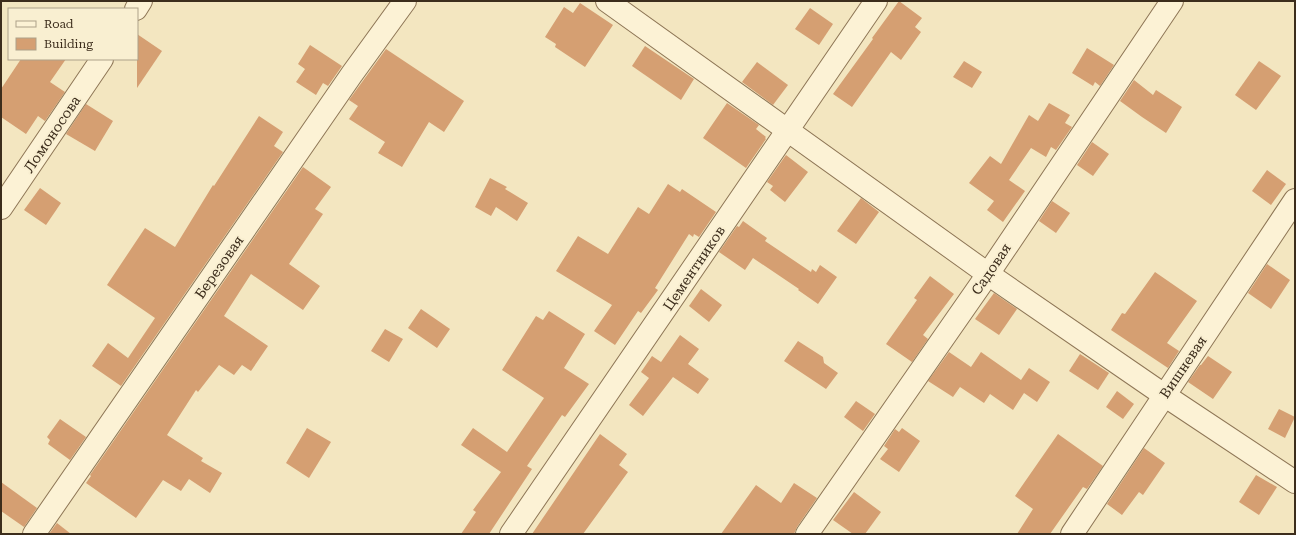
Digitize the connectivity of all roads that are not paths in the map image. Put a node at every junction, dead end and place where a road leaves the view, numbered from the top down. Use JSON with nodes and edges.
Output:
{"nodes":[{"id":1,"x":405,"y":1,"type":"edge"},
{"id":2,"x":607,"y":1,"type":"edge"},
{"id":3,"x":876,"y":1,"type":"edge"},
{"id":4,"x":1172,"y":1,"type":"edge"},
{"id":5,"x":101,"y":60,"type":"edge"},
{"id":6,"x":787,"y":131,"type":"junction"},
{"id":7,"x":1295,"y":200,"type":"edge"},
{"id":8,"x":1,"y":208,"type":"edge"},
{"id":9,"x":988,"y":274,"type":"junction"},
{"id":10,"x":1164,"y":396,"type":"junction"},
{"id":11,"x":1295,"y":482,"type":"edge"},
{"id":12,"x":34,"y":534,"type":"edge"},
{"id":13,"x":511,"y":534,"type":"edge"},
{"id":14,"x":807,"y":534,"type":"edge"},
{"id":15,"x":1072,"y":534,"type":"edge"}],
"edges":[{"from":1,"to":12,"type":"street","name":"Березовая"},
{"from":2,"to":6,"type":"street"},
{"from":3,"to":6,"type":"street","name":"Цементников"},
{"from":4,"to":9,"type":"street","name":"Садовая"},
{"from":5,"to":8,"type":"street","name":"Ломоносова"},
{"from":6,"to":9,"type":"street"},
{"from":6,"to":13,"type":"street","name":"Цементников"},
{"from":7,"to":10,"type":"street","name":"Вишневая"},
{"from":9,"to":10,"type":"street"},
{"from":9,"to":14,"type":"street","name":"Садовая"},
{"from":10,"to":11,"type":"street"},
{"from":10,"to":15,"type":"street","name":"Вишневая"}]}
